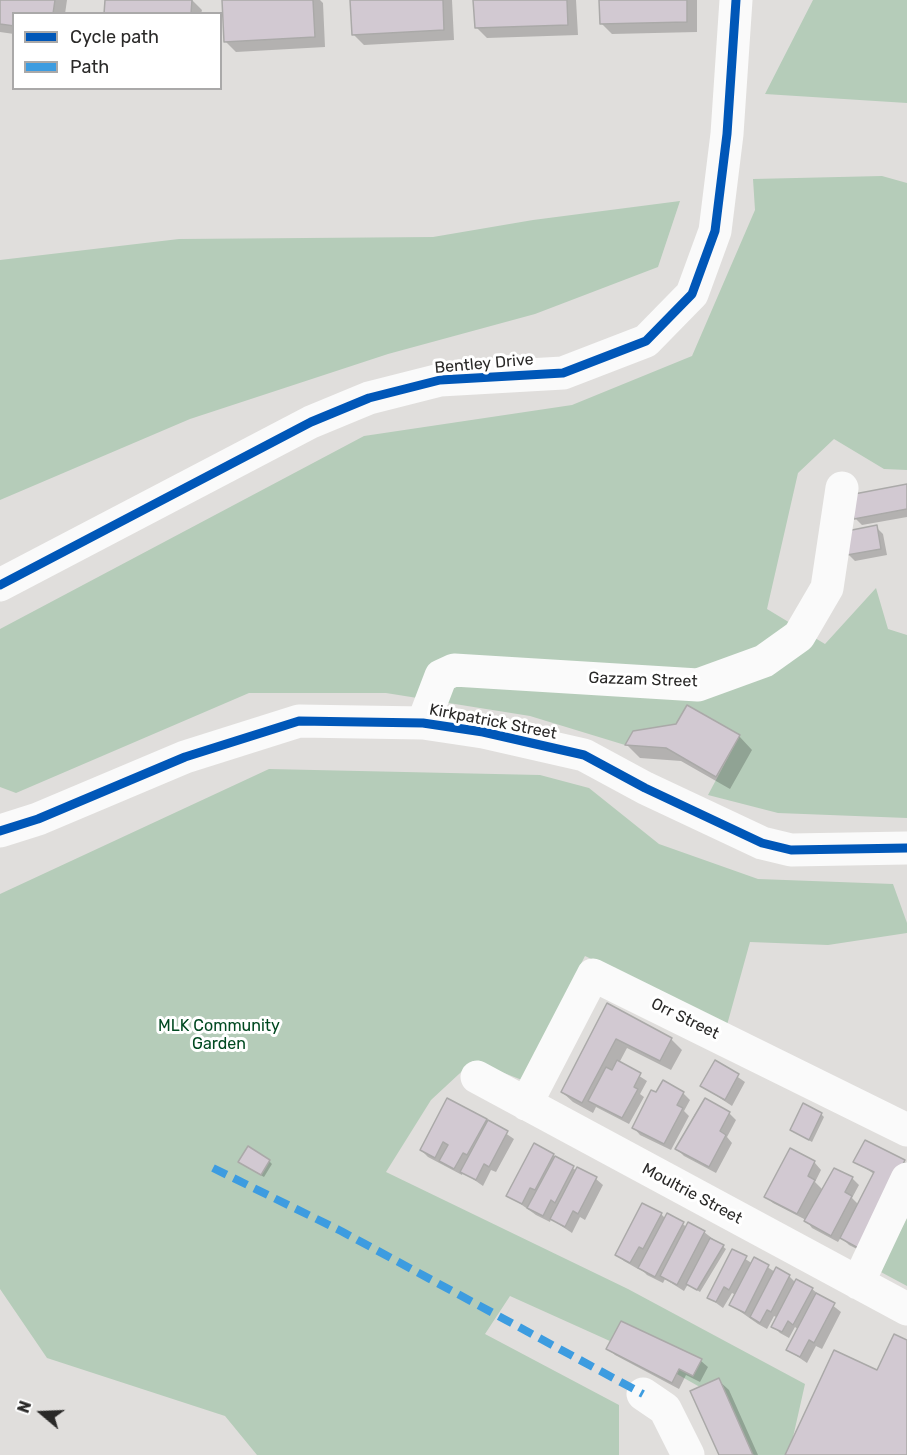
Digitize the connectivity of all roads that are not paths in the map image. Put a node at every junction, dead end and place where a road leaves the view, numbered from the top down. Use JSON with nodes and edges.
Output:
{"nodes":[{"id":1,"x":736,"y":0,"type":"edge"},
{"id":2,"x":842,"y":488,"type":"dead end"},
{"id":3,"x":0,"y":585,"type":"edge"},
{"id":4,"x":423,"y":723,"type":"junction"},
{"id":5,"x":0,"y":831,"type":"edge"},
{"id":6,"x":907,"y":848,"type":"edge"},
{"id":7,"x":477,"y":1077,"type":"dead end"},
{"id":8,"x":526,"y":1104,"type":"junction"},
{"id":9,"x":907,"y":1130,"type":"edge"},
{"id":10,"x":907,"y":1179,"type":"edge"},
{"id":11,"x":858,"y":1283,"type":"junction"},
{"id":12,"x":907,"y":1309,"type":"edge"},
{"id":13,"x":643,"y":1394,"type":"dead end"},
{"id":14,"x":688,"y":1455,"type":"edge"}],
"edges":[{"from":1,"to":3,"type":"street","name":"Bentley Drive"},
{"from":2,"to":4,"type":"street","name":"Gazzam Street"},
{"from":4,"to":5,"type":"street","name":"Kirkpatrick Street"},
{"from":4,"to":6,"type":"street","name":"Kirkpatrick Street"},
{"from":7,"to":8,"type":"street","name":"Moultrie Street"},
{"from":8,"to":9,"type":"street","name":"Orr Street"},
{"from":8,"to":11,"type":"street","name":"Moultrie Street"},
{"from":10,"to":11,"type":"street"},
{"from":11,"to":12,"type":"street","name":"Moultrie Street"},
{"from":13,"to":14,"type":"street"}]}
